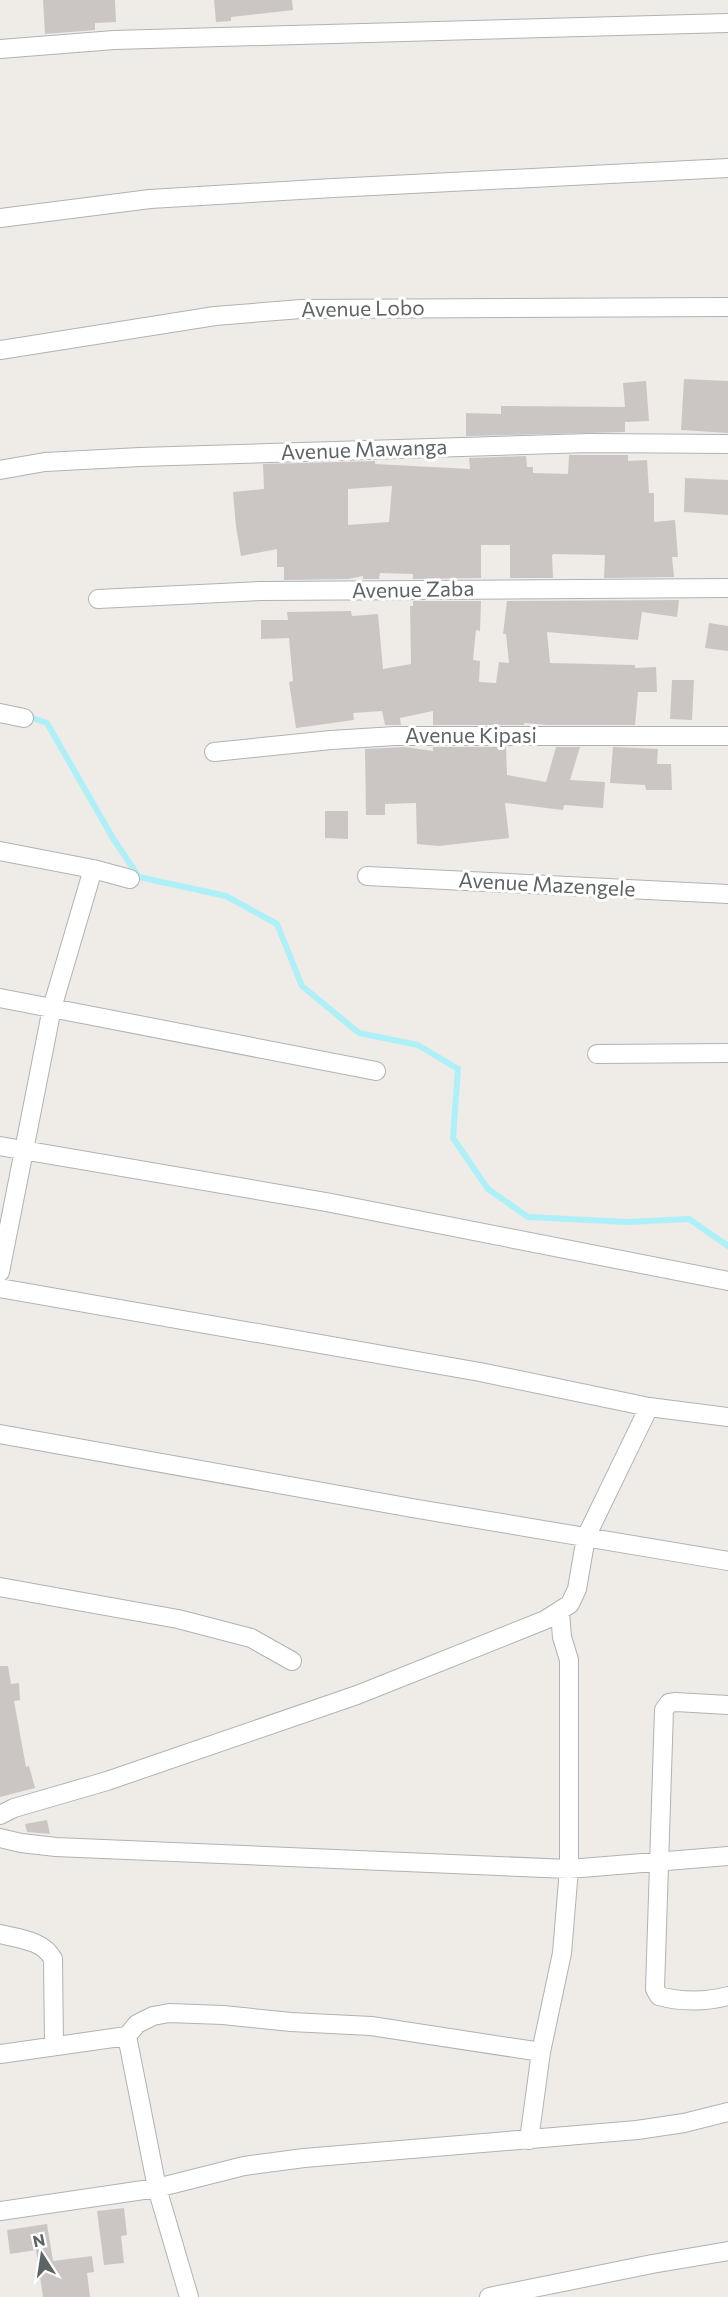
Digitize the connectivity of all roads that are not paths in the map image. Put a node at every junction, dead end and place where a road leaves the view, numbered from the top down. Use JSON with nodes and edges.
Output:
{"nodes":[{"id":1,"x":728,"y":23,"type":"edge"},
{"id":2,"x":0,"y":49,"type":"edge"},
{"id":3,"x":728,"y":168,"type":"edge"},
{"id":4,"x":0,"y":218,"type":"edge"},
{"id":5,"x":728,"y":307,"type":"edge"},
{"id":6,"x":0,"y":350,"type":"edge"},
{"id":7,"x":728,"y":444,"type":"edge"},
{"id":8,"x":0,"y":470,"type":"edge"},
{"id":9,"x":728,"y":588,"type":"edge"},
{"id":10,"x":98,"y":599,"type":"dead end"},
{"id":11,"x":0,"y":713,"type":"edge"},
{"id":12,"x":24,"y":718,"type":"dead end"},
{"id":13,"x":728,"y":736,"type":"edge"},
{"id":14,"x":214,"y":752,"type":"dead end"},
{"id":15,"x":0,"y":851,"type":"edge"},
{"id":16,"x":93,"y":869,"type":"junction"},
{"id":17,"x":366,"y":876,"type":"dead end"},
{"id":18,"x":130,"y":879,"type":"dead end"},
{"id":19,"x":728,"y":894,"type":"edge"},
{"id":20,"x":0,"y":998,"type":"edge"},
{"id":21,"x":52,"y":1008,"type":"junction"},
{"id":22,"x":728,"y":1053,"type":"edge"},
{"id":23,"x":597,"y":1054,"type":"dead end"},
{"id":24,"x":376,"y":1071,"type":"dead end"},
{"id":25,"x":0,"y":1146,"type":"edge"},
{"id":26,"x":24,"y":1150,"type":"junction"},
{"id":27,"x":0,"y":1272,"type":"edge"},
{"id":28,"x":728,"y":1281,"type":"edge"},
{"id":29,"x":0,"y":1288,"type":"edge"},
{"id":30,"x":650,"y":1407,"type":"junction"},
{"id":31,"x":728,"y":1417,"type":"edge"},
{"id":32,"x":0,"y":1434,"type":"edge"},
{"id":33,"x":586,"y":1538,"type":"junction"},
{"id":34,"x":728,"y":1561,"type":"edge"},
{"id":35,"x":0,"y":1587,"type":"edge"},
{"id":36,"x":560,"y":1613,"type":"junction"},
{"id":37,"x":292,"y":1661,"type":"dead end"},
{"id":38,"x":728,"y":1705,"type":"edge"},
{"id":39,"x":0,"y":1815,"type":"edge"},
{"id":40,"x":0,"y":1838,"type":"edge"},
{"id":41,"x":728,"y":1856,"type":"edge"},
{"id":42,"x":661,"y":1861,"type":"junction"},
{"id":43,"x":569,"y":1869,"type":"junction"},
{"id":44,"x":0,"y":1934,"type":"edge"},
{"id":45,"x":728,"y":1996,"type":"edge"},
{"id":46,"x":127,"y":2036,"type":"junction"},
{"id":47,"x":54,"y":2046,"type":"junction"},
{"id":48,"x":541,"y":2052,"type":"junction"},
{"id":49,"x":0,"y":2054,"type":"edge"},
{"id":50,"x":728,"y":2112,"type":"edge"},
{"id":51,"x":529,"y":2140,"type":"junction"},
{"id":52,"x":157,"y":2188,"type":"junction"},
{"id":53,"x":0,"y":2211,"type":"edge"},
{"id":54,"x":728,"y":2251,"type":"edge"},
{"id":55,"x":189,"y":2297,"type":"edge"},
{"id":56,"x":489,"y":2297,"type":"edge"}],
"edges":[{"from":1,"to":2,"type":"street"},
{"from":3,"to":4,"type":"street"},
{"from":5,"to":6,"type":"street","name":"Avenue Lobo"},
{"from":7,"to":8,"type":"street","name":"Avenue Mawanga"},
{"from":9,"to":10,"type":"street","name":"Avenue Zaba"},
{"from":11,"to":12,"type":"street"},
{"from":13,"to":14,"type":"street","name":"Avenue Kipasi"},
{"from":15,"to":16,"type":"street"},
{"from":16,"to":18,"type":"street"},
{"from":16,"to":21,"type":"street"},
{"from":17,"to":19,"type":"street","name":"Avenue Mazengele"},
{"from":20,"to":21,"type":"street"},
{"from":21,"to":24,"type":"street"},
{"from":21,"to":26,"type":"street"},
{"from":22,"to":23,"type":"street"},
{"from":25,"to":26,"type":"street"},
{"from":26,"to":27,"type":"street"},
{"from":26,"to":28,"type":"street"},
{"from":29,"to":30,"type":"street"},
{"from":30,"to":31,"type":"street"},
{"from":30,"to":33,"type":"street"},
{"from":32,"to":33,"type":"street"},
{"from":33,"to":34,"type":"street"},
{"from":33,"to":36,"type":"street"},
{"from":35,"to":37,"type":"street"},
{"from":36,"to":39,"type":"street"},
{"from":36,"to":43,"type":"street"},
{"from":38,"to":42,"type":"street"},
{"from":40,"to":43,"type":"street"},
{"from":41,"to":42,"type":"street"},
{"from":42,"to":43,"type":"street"},
{"from":42,"to":45,"type":"street"},
{"from":43,"to":48,"type":"street"},
{"from":44,"to":47,"type":"street"},
{"from":46,"to":47,"type":"street"},
{"from":46,"to":48,"type":"street"},
{"from":46,"to":52,"type":"street"},
{"from":47,"to":49,"type":"street"},
{"from":48,"to":51,"type":"street"},
{"from":50,"to":51,"type":"street"},
{"from":51,"to":52,"type":"street"},
{"from":52,"to":53,"type":"street"},
{"from":52,"to":55,"type":"street"},
{"from":54,"to":56,"type":"street"}]}
